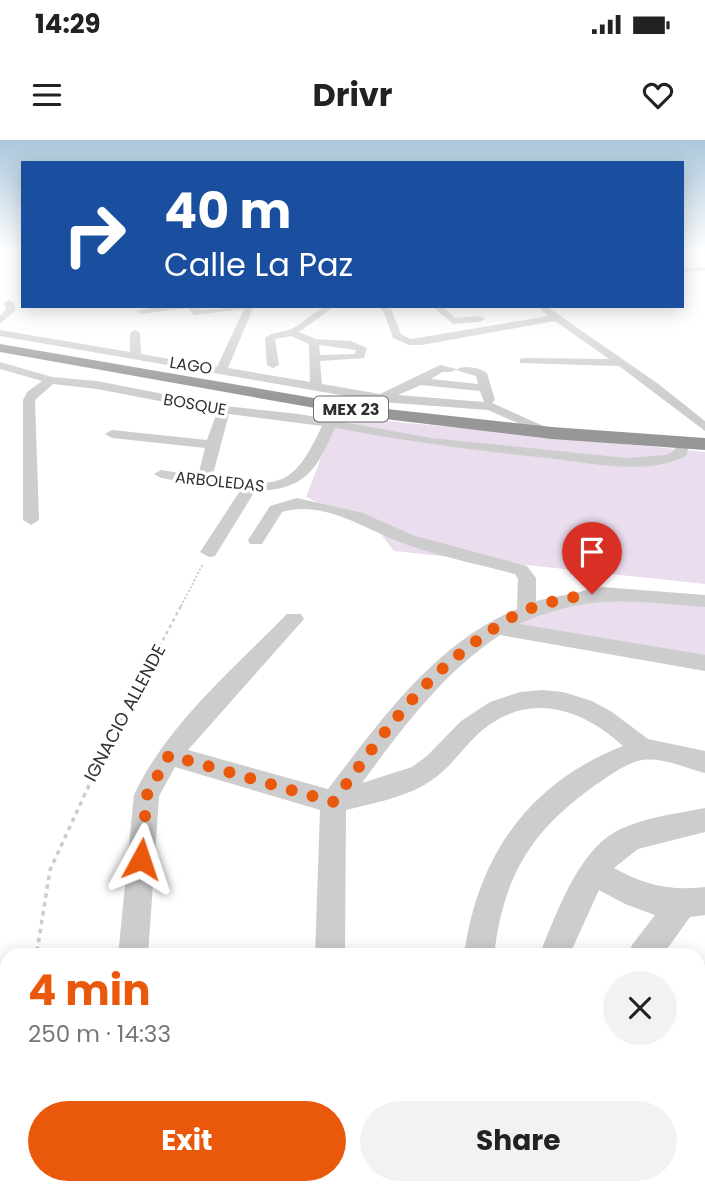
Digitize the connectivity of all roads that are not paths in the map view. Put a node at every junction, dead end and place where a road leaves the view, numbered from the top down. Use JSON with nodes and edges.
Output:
{"nodes":[{"id":1,"x":9,"y":303,"type":"dead end"},
{"id":2,"x":191,"y":308,"type":"edge"},
{"id":3,"x":249,"y":308,"type":"edge"},
{"id":4,"x":328,"y":308,"type":"edge"},
{"id":5,"x":383,"y":308,"type":"edge"},
{"id":6,"x":438,"y":308,"type":"edge"},
{"id":7,"x":141,"y":311,"type":"dead end"},
{"id":8,"x":548,"y":312,"type":"edge"},
{"id":9,"x":0,"y":321,"type":"edge"},
{"id":10,"x":571,"y":328,"type":"junction"},
{"id":11,"x":0,"y":333,"type":"edge"},
{"id":12,"x":135,"y":333,"type":"dead end"},
{"id":13,"x":292,"y":333,"type":"junction"},
{"id":14,"x":506,"y":337,"type":"dead end"},
{"id":15,"x":314,"y":342,"type":"junction"},
{"id":16,"x":0,"y":348,"type":"edge"},
{"id":17,"x":136,"y":356,"type":"junction"},
{"id":18,"x":317,"y":358,"type":"junction"},
{"id":19,"x":524,"y":361,"type":"dead end"},
{"id":20,"x":622,"y":363,"type":"junction"},
{"id":21,"x":0,"y":365,"type":"edge"},
{"id":22,"x":273,"y":365,"type":"dead end"},
{"id":23,"x":222,"y":369,"type":"junction"},
{"id":24,"x":51,"y":380,"type":"junction"},
{"id":25,"x":420,"y":381,"type":"junction"},
{"id":26,"x":316,"y":385,"type":"junction"},
{"id":27,"x":485,"y":388,"type":"junction"},
{"id":28,"x":381,"y":398,"type":"junction"},
{"id":29,"x":490,"y":406,"type":"junction"},
{"id":30,"x":351,"y":409,"type":"junction"},
{"id":31,"x":225,"y":410,"type":"junction"},
{"id":32,"x":425,"y":419,"type":"junction"},
{"id":33,"x":330,"y":424,"type":"junction"},
{"id":34,"x":705,"y":427,"type":"edge"},
{"id":35,"x":552,"y":433,"type":"junction"},
{"id":36,"x":112,"y":434,"type":"dead end"},
{"id":37,"x":391,"y":436,"type":"junction"},
{"id":38,"x":683,"y":442,"type":"junction"},
{"id":39,"x":213,"y":444,"type":"junction"},
{"id":40,"x":705,"y":444,"type":"edge"},
{"id":41,"x":161,"y":474,"type":"dead end"},
{"id":42,"x":204,"y":480,"type":"junction"},
{"id":43,"x":251,"y":486,"type":"junction"},
{"id":44,"x":31,"y":520,"type":"dead end"},
{"id":45,"x":256,"y":540,"type":"dead end"},
{"id":46,"x":209,"y":552,"type":"road end"},
{"id":47,"x":705,"y":601,"type":"edge"},
{"id":48,"x":527,"y":609,"type":"junction"},
{"id":49,"x":294,"y":619,"type":"dead end"},
{"id":50,"x":496,"y":627,"type":"junction"},
{"id":51,"x":705,"y":663,"type":"edge"},
{"id":52,"x":643,"y":749,"type":"junction"},
{"id":53,"x":169,"y":755,"type":"junction"},
{"id":54,"x":705,"y":762,"type":"edge"},
{"id":55,"x":333,"y":802,"type":"junction"},
{"id":56,"x":705,"y":820,"type":"edge"},
{"id":57,"x":595,"y":872,"type":"junction"},
{"id":58,"x":693,"y":903,"type":"edge"},
{"id":59,"x":134,"y":948,"type":"edge"},
{"id":60,"x":330,"y":948,"type":"edge"},
{"id":61,"x":480,"y":948,"type":"edge"},
{"id":62,"x":558,"y":948,"type":"edge"},
{"id":63,"x":651,"y":948,"type":"edge"}],
"edges":[{"from":1,"to":9,"type":"street"},
{"from":2,"to":7,"type":"street"},
{"from":3,"to":23,"type":"street"},
{"from":4,"to":13,"type":"street"},
{"from":5,"to":8,"type":"street"},
{"from":6,"to":8,"type":"street"},
{"from":8,"to":10,"type":"street"},
{"from":10,"to":14,"type":"street"},
{"from":10,"to":20,"type":"street"},
{"from":11,"to":17,"type":"street","name":"LAGO"},
{"from":12,"to":17,"type":"street"},
{"from":13,"to":15,"type":"street"},
{"from":13,"to":22,"type":"street"},
{"from":15,"to":18,"type":"street"},
{"from":15,"to":18,"type":"street"},
{"from":16,"to":30,"type":"highway","number":"MEX 23"},
{"from":17,"to":23,"type":"street","name":"LAGO"},
{"from":18,"to":26,"type":"street"},
{"from":19,"to":20,"type":"street"},
{"from":20,"to":34,"type":"street"},
{"from":21,"to":24,"type":"street","name":"BOSQUE"},
{"from":23,"to":26,"type":"street","name":"LAGO"},
{"from":24,"to":31,"type":"street","name":"BOSQUE"},
{"from":24,"to":44,"type":"street"},
{"from":25,"to":27,"type":"street"},
{"from":25,"to":27,"type":"street"},
{"from":25,"to":28,"type":"street"},
{"from":26,"to":28,"type":"street","name":"LAGO"},
{"from":27,"to":29,"type":"street"},
{"from":28,"to":29,"type":"street","name":"LAGO"},
{"from":28,"to":30,"type":"street"},
{"from":29,"to":35,"type":"street","name":"LAGO"},
{"from":30,"to":32,"type":"highway","number":"MEX 23"},
{"from":31,"to":33,"type":"street","name":"BOSQUE"},
{"from":31,"to":39,"type":"street"},
{"from":32,"to":35,"type":"highway","number":"MEX 23"},
{"from":32,"to":37,"type":"street"},
{"from":33,"to":37,"type":"street","name":"BOSQUE"},
{"from":33,"to":43,"type":"street","name":"ARBOLEDAS"},
{"from":35,"to":38,"type":"highway","number":"MEX 23"},
{"from":36,"to":39,"type":"street"},
{"from":37,"to":38,"type":"street","name":"BOSQUE"},
{"from":38,"to":40,"type":"highway","number":"MEX 23"},
{"from":39,"to":42,"type":"street"},
{"from":41,"to":42,"type":"street","name":"ARBOLEDAS"},
{"from":42,"to":43,"type":"street","name":"ARBOLEDAS"},
{"from":43,"to":46,"type":"street"},
{"from":45,"to":48,"type":"street"},
{"from":47,"to":48,"type":"street"},
{"from":48,"to":50,"type":"street"},
{"from":49,"to":53,"type":"street"},
{"from":50,"to":51,"type":"street"},
{"from":50,"to":55,"type":"street"},
{"from":52,"to":54,"type":"street"},
{"from":52,"to":55,"type":"street"},
{"from":52,"to":61,"type":"street"},
{"from":53,"to":55,"type":"street"},
{"from":53,"to":59,"type":"street"},
{"from":55,"to":60,"type":"street"},
{"from":56,"to":57,"type":"street"},
{"from":57,"to":58,"type":"street"},
{"from":57,"to":62,"type":"street"},
{"from":58,"to":63,"type":"street"}]}
